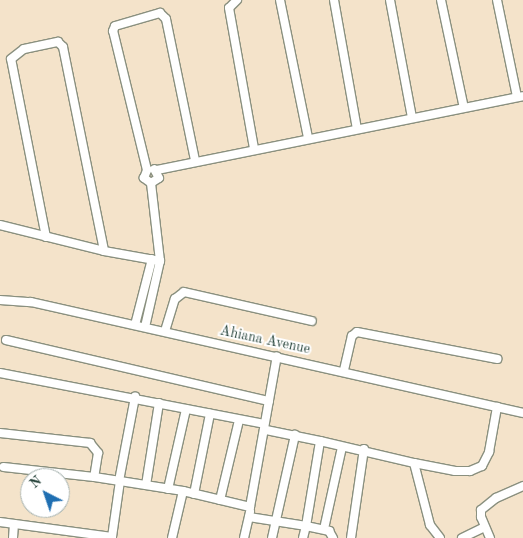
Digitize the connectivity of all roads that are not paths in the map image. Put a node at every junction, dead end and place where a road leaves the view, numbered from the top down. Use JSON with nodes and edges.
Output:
{"nodes":[{"id":1,"x":236,"y":0,"type":"edge"},
{"id":2,"x":280,"y":0,"type":"edge"},
{"id":3,"x":334,"y":0,"type":"edge"},
{"id":4,"x":390,"y":0,"type":"edge"},
{"id":5,"x":441,"y":0,"type":"edge"},
{"id":6,"x":497,"y":0,"type":"edge"},
{"id":7,"x":520,"y":97,"type":"edge"},
{"id":8,"x":464,"y":108,"type":"junction"},
{"id":9,"x":412,"y":118,"type":"junction"},
{"id":10,"x":357,"y":129,"type":"junction"},
{"id":11,"x":308,"y":138,"type":"junction"},
{"id":12,"x":254,"y":149,"type":"junction"},
{"id":13,"x":195,"y":160,"type":"junction"},
{"id":14,"x":147,"y":170,"type":"junction"},
{"id":15,"x":157,"y":170,"type":"junction"},
{"id":16,"x":150,"y":183,"type":"junction"},
{"id":17,"x":0,"y":225,"type":"edge"},
{"id":18,"x":46,"y":237,"type":"junction"},
{"id":19,"x":104,"y":251,"type":"junction"},
{"id":20,"x":156,"y":260,"type":"junction"},
{"id":21,"x":0,"y":300,"type":"edge"},
{"id":22,"x":312,"y":321,"type":"dead end"},
{"id":23,"x":135,"y":325,"type":"junction"},
{"id":24,"x":145,"y":327,"type":"junction"},
{"id":25,"x":166,"y":331,"type":"junction"},
{"id":26,"x":6,"y":340,"type":"dead end"},
{"id":27,"x":277,"y":356,"type":"junction"},
{"id":28,"x":497,"y":359,"type":"dead end"},
{"id":29,"x":344,"y":370,"type":"junction"},
{"id":30,"x":0,"y":373,"type":"edge"},
{"id":31,"x":135,"y":397,"type":"junction"},
{"id":32,"x":269,"y":401,"type":"junction"},
{"id":33,"x":159,"y":403,"type":"junction"},
{"id":34,"x":497,"y":407,"type":"junction"},
{"id":35,"x":186,"y":409,"type":"junction"},
{"id":36,"x":523,"y":413,"type":"edge"},
{"id":37,"x":210,"y":414,"type":"junction"},
{"id":38,"x":239,"y":420,"type":"junction"},
{"id":39,"x":265,"y":427,"type":"junction"},
{"id":40,"x":0,"y":433,"type":"edge"},
{"id":41,"x":295,"y":435,"type":"junction"},
{"id":42,"x":320,"y":441,"type":"junction"},
{"id":43,"x":342,"y":447,"type":"junction"},
{"id":44,"x":364,"y":449,"type":"junction"},
{"id":45,"x":414,"y":463,"type":"junction"},
{"id":46,"x":4,"y":467,"type":"dead end"},
{"id":47,"x":94,"y":477,"type":"junction"},
{"id":48,"x":120,"y":481,"type":"junction"},
{"id":49,"x":146,"y":485,"type":"junction"},
{"id":50,"x":523,"y":486,"type":"edge"},
{"id":51,"x":168,"y":489,"type":"junction"},
{"id":52,"x":184,"y":491,"type":"junction"},
{"id":53,"x":194,"y":494,"type":"junction"},
{"id":54,"x":220,"y":500,"type":"junction"},
{"id":55,"x":250,"y":507,"type":"junction"},
{"id":56,"x":249,"y":516,"type":"junction"},
{"id":57,"x":0,"y":522,"type":"edge"},
{"id":58,"x":275,"y":523,"type":"junction"},
{"id":59,"x":14,"y":524,"type":"junction"},
{"id":60,"x":306,"y":526,"type":"junction"},
{"id":61,"x":485,"y":527,"type":"junction"},
{"id":62,"x":324,"y":530,"type":"junction"},
{"id":63,"x":61,"y":534,"type":"edge"},
{"id":64,"x":112,"y":537,"type":"edge"},
{"id":65,"x":13,"y":538,"type":"edge"},
{"id":66,"x":172,"y":538,"type":"edge"},
{"id":67,"x":244,"y":538,"type":"edge"},
{"id":68,"x":272,"y":538,"type":"edge"},
{"id":69,"x":303,"y":538,"type":"edge"},
{"id":70,"x":333,"y":538,"type":"edge"},
{"id":71,"x":351,"y":538,"type":"edge"},
{"id":72,"x":440,"y":538,"type":"edge"},
{"id":73,"x":462,"y":538,"type":"edge"},
{"id":74,"x":490,"y":538,"type":"edge"}],
"edges":[{"from":1,"to":12,"type":"street"},
{"from":2,"to":11,"type":"street"},
{"from":3,"to":10,"type":"street"},
{"from":4,"to":9,"type":"street"},
{"from":5,"to":8,"type":"street"},
{"from":6,"to":7,"type":"street"},
{"from":7,"to":8,"type":"street"},
{"from":8,"to":9,"type":"street"},
{"from":9,"to":10,"type":"street"},
{"from":10,"to":11,"type":"street"},
{"from":11,"to":12,"type":"street"},
{"from":12,"to":13,"type":"street"},
{"from":13,"to":14,"type":"street"},
{"from":13,"to":15,"type":"street"},
{"from":14,"to":15,"type":"street"},
{"from":14,"to":16,"type":"street"},
{"from":15,"to":16,"type":"street"},
{"from":16,"to":20,"type":"street"},
{"from":17,"to":18,"type":"street"},
{"from":18,"to":19,"type":"street"},
{"from":18,"to":19,"type":"street"},
{"from":19,"to":20,"type":"street"},
{"from":20,"to":23,"type":"street"},
{"from":20,"to":24,"type":"street"},
{"from":21,"to":23,"type":"street","name":"Ahiana Avenue"},
{"from":22,"to":25,"type":"street"},
{"from":23,"to":24,"type":"street","name":"Ahiana Avenue"},
{"from":24,"to":25,"type":"street","name":"Ahiana Avenue"},
{"from":25,"to":27,"type":"street","name":"Ahiana Avenue"},
{"from":26,"to":32,"type":"street"},
{"from":27,"to":29,"type":"street","name":"Ahiana Avenue"},
{"from":27,"to":32,"type":"street"},
{"from":28,"to":29,"type":"street"},
{"from":29,"to":34,"type":"street","name":"Ahiana Avenue"},
{"from":30,"to":31,"type":"street"},
{"from":31,"to":33,"type":"street"},
{"from":31,"to":48,"type":"street"},
{"from":32,"to":39,"type":"street"},
{"from":33,"to":35,"type":"street"},
{"from":33,"to":49,"type":"street"},
{"from":34,"to":36,"type":"street","name":"Ahiana Avenue"},
{"from":34,"to":45,"type":"street"},
{"from":35,"to":37,"type":"street"},
{"from":35,"to":51,"type":"street"},
{"from":37,"to":38,"type":"street"},
{"from":37,"to":53,"type":"street"},
{"from":38,"to":39,"type":"street"},
{"from":38,"to":54,"type":"street"},
{"from":39,"to":41,"type":"street"},
{"from":39,"to":55,"type":"street"},
{"from":40,"to":47,"type":"street"},
{"from":41,"to":42,"type":"street"},
{"from":41,"to":58,"type":"street"},
{"from":42,"to":43,"type":"street"},
{"from":42,"to":60,"type":"street"},
{"from":43,"to":44,"type":"street"},
{"from":43,"to":62,"type":"street"},
{"from":44,"to":45,"type":"street"},
{"from":44,"to":71,"type":"street"},
{"from":45,"to":72,"type":"street"},
{"from":46,"to":47,"type":"street"},
{"from":47,"to":48,"type":"street"},
{"from":48,"to":49,"type":"street"},
{"from":48,"to":64,"type":"street"},
{"from":49,"to":51,"type":"street"},
{"from":50,"to":61,"type":"street"},
{"from":51,"to":52,"type":"street"},
{"from":52,"to":53,"type":"street"},
{"from":52,"to":66,"type":"street"},
{"from":53,"to":54,"type":"street"},
{"from":54,"to":55,"type":"street"},
{"from":55,"to":56,"type":"street"},
{"from":56,"to":58,"type":"street"},
{"from":56,"to":67,"type":"street"},
{"from":57,"to":59,"type":"street"},
{"from":58,"to":60,"type":"street"},
{"from":58,"to":68,"type":"street"},
{"from":59,"to":63,"type":"street"},
{"from":59,"to":65,"type":"street"},
{"from":60,"to":62,"type":"street"},
{"from":60,"to":69,"type":"street"},
{"from":61,"to":73,"type":"street"},
{"from":61,"to":74,"type":"street"},
{"from":62,"to":70,"type":"street"},
{"from":63,"to":64,"type":"street"}]}
